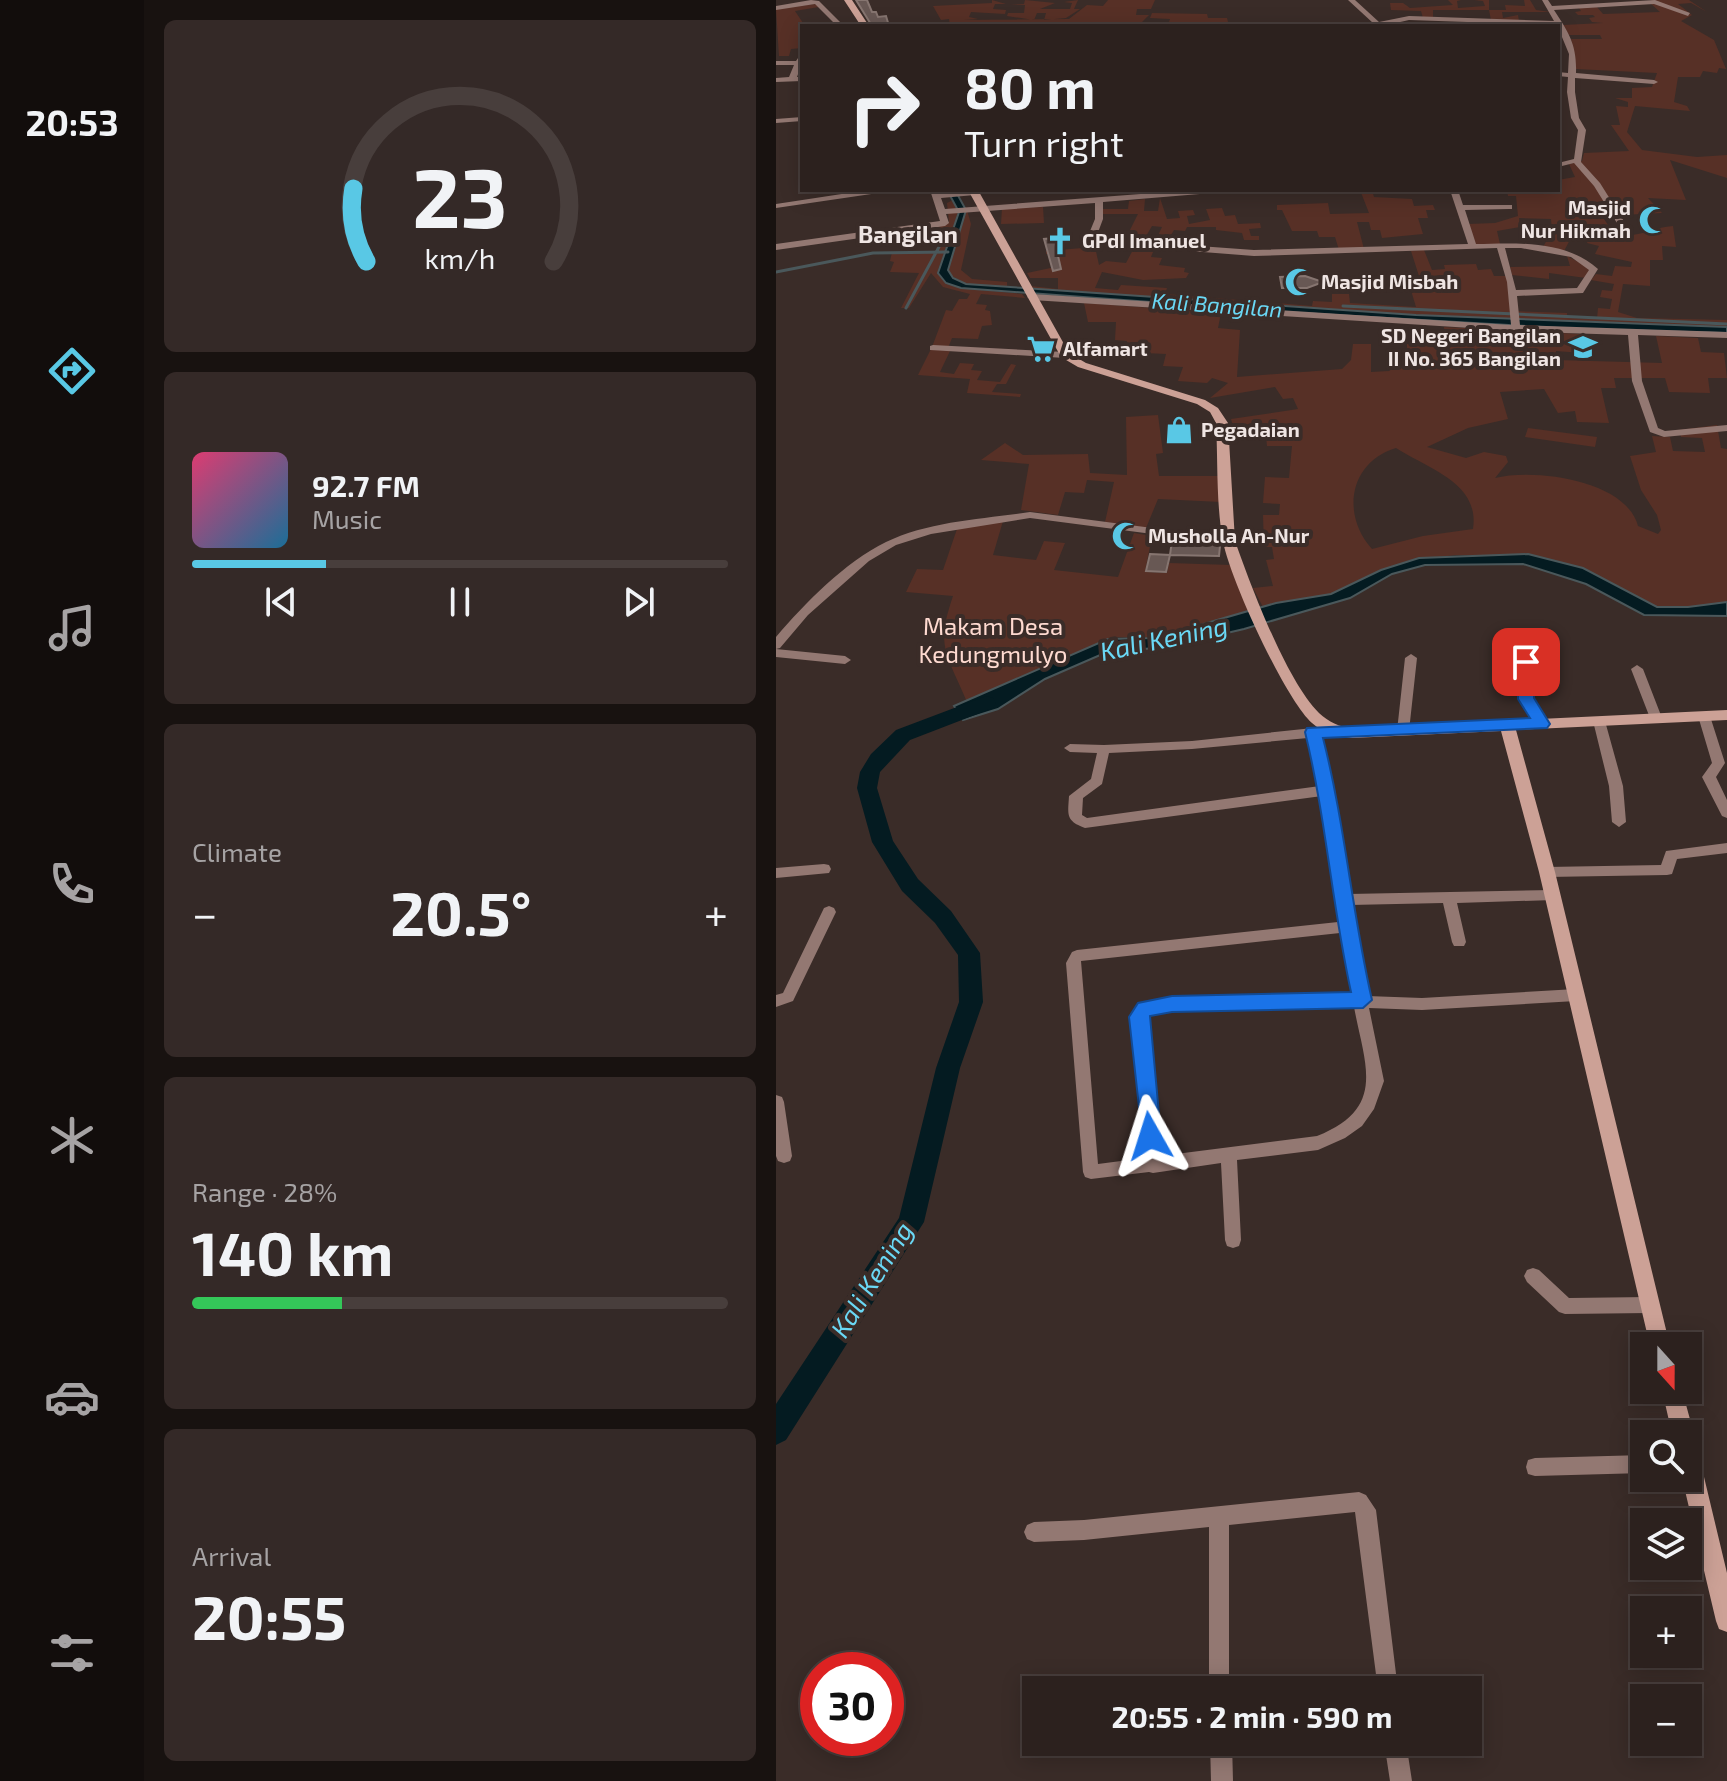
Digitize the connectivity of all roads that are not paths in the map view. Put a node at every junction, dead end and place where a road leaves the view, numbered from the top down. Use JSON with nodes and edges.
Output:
{"nodes":[{"id":1,"x":848,"y":0,"type":"edge"},
{"id":2,"x":1351,"y":0,"type":"edge"},
{"id":3,"x":1545,"y":0,"type":"edge"},
{"id":4,"x":816,"y":1,"type":"edge"},
{"id":5,"x":776,"y":8,"type":"edge"},
{"id":6,"x":1550,"y":8,"type":"junction"},
{"id":7,"x":1688,"y":14,"type":"dead end"},
{"id":8,"x":1559,"y":23,"type":"joint"},
{"id":9,"x":839,"y":24,"type":"edge"},
{"id":10,"x":864,"y":24,"type":"edge"},
{"id":11,"x":1379,"y":24,"type":"edge"},
{"id":12,"x":1384,"y":24,"type":"edge"},
{"id":13,"x":1560,"y":25,"type":"edge"},
{"id":14,"x":800,"y":58,"type":"edge"},
{"id":15,"x":776,"y":63,"type":"edge"},
{"id":16,"x":798,"y":63,"type":"junction"},
{"id":17,"x":1572,"y":73,"type":"junction"},
{"id":18,"x":1560,"y":74,"type":"edge"},
{"id":19,"x":800,"y":79,"type":"edge"},
{"id":20,"x":776,"y":80,"type":"edge"},
{"id":21,"x":792,"y":80,"type":"junction"},
{"id":22,"x":1654,"y":82,"type":"dead end"},
{"id":23,"x":800,"y":119,"type":"edge"},
{"id":24,"x":776,"y":121,"type":"edge"},
{"id":25,"x":1576,"y":161,"type":"junction"},
{"id":26,"x":1560,"y":165,"type":"edge"},
{"id":27,"x":871,"y":192,"type":"edge"},
{"id":28,"x":974,"y":192,"type":"edge"},
{"id":29,"x":1123,"y":192,"type":"edge"},
{"id":30,"x":1203,"y":192,"type":"edge"},
{"id":31,"x":1455,"y":192,"type":"edge"},
{"id":32,"x":941,"y":197,"type":"edge"},
{"id":33,"x":1121,"y":200,"type":"junction"},
{"id":34,"x":1099,"y":202,"type":"junction"},
{"id":35,"x":776,"y":206,"type":"edge"},
{"id":36,"x":982,"y":206,"type":"junction"},
{"id":37,"x":1509,"y":207,"type":"dead end"},
{"id":38,"x":1460,"y":208,"type":"junction"},
{"id":39,"x":944,"y":212,"type":"junction"},
{"id":40,"x":1628,"y":234,"type":"dead end"},
{"id":41,"x":1500,"y":245,"type":"junction"},
{"id":42,"x":776,"y":247,"type":"edge"},
{"id":43,"x":1473,"y":247,"type":"junction"},
{"id":44,"x":1513,"y":293,"type":"junction"},
{"id":45,"x":1030,"y":294,"type":"junction"},
{"id":46,"x":1516,"y":328,"type":"junction"},
{"id":47,"x":1633,"y":333,"type":"junction"},
{"id":48,"x":1727,"y":335,"type":"edge"},
{"id":49,"x":933,"y":348,"type":"dead end"},
{"id":50,"x":1065,"y":355,"type":"junction"},
{"id":51,"x":1727,"y":428,"type":"edge"},
{"id":52,"x":1229,"y":541,"type":"junction"},
{"id":53,"x":776,"y":645,"type":"edge"},
{"id":54,"x":776,"y":653,"type":"edge"},
{"id":55,"x":1411,"y":658,"type":"dead end"},
{"id":56,"x":845,"y":660,"type":"dead end"},
{"id":57,"x":1526,"y":662,"type":"dead end"},
{"id":58,"x":1637,"y":669,"type":"dead end"},
{"id":59,"x":1727,"y":715,"type":"edge"},
{"id":60,"x":1704,"y":716,"type":"junction"},
{"id":61,"x":1656,"y":718,"type":"junction"},
{"id":62,"x":1599,"y":721,"type":"junction"},
{"id":63,"x":1542,"y":724,"type":"junction"},
{"id":64,"x":1507,"y":725,"type":"junction"},
{"id":65,"x":1334,"y":731,"type":"junction"},
{"id":66,"x":1403,"y":731,"type":"junction"},
{"id":67,"x":1313,"y":732,"type":"junction"},
{"id":68,"x":1070,"y":748,"type":"dead end"},
{"id":69,"x":1104,"y":749,"type":"junction"},
{"id":70,"x":1328,"y":790,"type":"junction"},
{"id":71,"x":1727,"y":813,"type":"edge"},
{"id":72,"x":1619,"y":822,"type":"dead end"},
{"id":73,"x":1727,"y":848,"type":"edge"},
{"id":74,"x":824,"y":869,"type":"dead end"},
{"id":75,"x":1547,"y":872,"type":"junction"},
{"id":76,"x":776,"y":873,"type":"edge"},
{"id":77,"x":1553,"y":895,"type":"junction"},
{"id":78,"x":1449,"y":897,"type":"junction"},
{"id":79,"x":1342,"y":900,"type":"junction"},
{"id":80,"x":829,"y":912,"type":"dead end"},
{"id":81,"x":1346,"y":927,"type":"junction"},
{"id":82,"x":1459,"y":942,"type":"dead end"},
{"id":83,"x":1576,"y":995,"type":"junction"},
{"id":84,"x":1363,"y":1000,"type":"junction"},
{"id":85,"x":776,"y":1001,"type":"edge"},
{"id":86,"x":776,"y":1102,"type":"edge"},
{"id":87,"x":1229,"y":1153,"type":"junction"},
{"id":88,"x":784,"y":1156,"type":"dead end"},
{"id":89,"x":1153,"y":1166,"type":"junction"},
{"id":90,"x":1233,"y":1240,"type":"dead end"},
{"id":91,"x":1533,"y":1276,"type":"dead end"},
{"id":92,"x":1649,"y":1305,"type":"junction"},
{"id":93,"x":1656,"y":1332,"type":"edge"},
{"id":94,"x":1630,"y":1464,"type":"edge"},
{"id":95,"x":1535,"y":1467,"type":"dead end"},
{"id":96,"x":1699,"y":1492,"type":"edge"},
{"id":97,"x":1219,"y":1517,"type":"junction"},
{"id":98,"x":1034,"y":1532,"type":"dead end"},
{"id":99,"x":1720,"y":1562,"type":"edge"},
{"id":100,"x":1727,"y":1621,"type":"edge"},
{"id":101,"x":1219,"y":1676,"type":"edge"},
{"id":102,"x":1386,"y":1676,"type":"edge"},
{"id":103,"x":1221,"y":1756,"type":"edge"},
{"id":104,"x":1397,"y":1756,"type":"edge"},
{"id":105,"x":1222,"y":1781,"type":"edge"},
{"id":106,"x":1401,"y":1781,"type":"edge"}],
"edges":[{"from":1,"to":10,"type":"main road"},
{"from":2,"to":11,"type":"street"},
{"from":3,"to":6,"type":"street"},
{"from":4,"to":5,"type":"street"},
{"from":4,"to":9,"type":"street"},
{"from":6,"to":7,"type":"street"},
{"from":6,"to":8,"type":"street"},
{"from":8,"to":12,"type":"street"},
{"from":13,"to":17,"type":"street"},
{"from":14,"to":16,"type":"street"},
{"from":15,"to":16,"type":"street"},
{"from":16,"to":21,"type":"street"},
{"from":17,"to":18,"type":"street"},
{"from":17,"to":22,"type":"street"},
{"from":17,"to":25,"type":"street"},
{"from":19,"to":21,"type":"street"},
{"from":20,"to":21,"type":"street"},
{"from":23,"to":24,"type":"street"},
{"from":25,"to":26,"type":"street"},
{"from":25,"to":40,"type":"street"},
{"from":27,"to":35,"type":"street"},
{"from":28,"to":32,"type":"street"},
{"from":28,"to":36,"type":"main road"},
{"from":29,"to":33,"type":"street"},
{"from":30,"to":33,"type":"street"},
{"from":31,"to":38,"type":"street"},
{"from":32,"to":39,"type":"street"},
{"from":33,"to":34,"type":"street"},
{"from":34,"to":36,"type":"street"},
{"from":34,"to":43,"type":"street"},
{"from":36,"to":39,"type":"street"},
{"from":36,"to":45,"type":"main road"},
{"from":37,"to":38,"type":"street"},
{"from":38,"to":43,"type":"street"},
{"from":39,"to":42,"type":"street"},
{"from":41,"to":43,"type":"street"},
{"from":41,"to":44,"type":"street"},
{"from":41,"to":44,"type":"street"},
{"from":44,"to":46,"type":"street"},
{"from":45,"to":46,"type":"street"},
{"from":45,"to":50,"type":"main road"},
{"from":46,"to":47,"type":"street"},
{"from":47,"to":48,"type":"street"},
{"from":47,"to":51,"type":"street"},
{"from":49,"to":50,"type":"street"},
{"from":50,"to":52,"type":"main road"},
{"from":52,"to":53,"type":"street"},
{"from":52,"to":65,"type":"main road"},
{"from":54,"to":56,"type":"street"},
{"from":55,"to":66,"type":"street"},
{"from":57,"to":63,"type":"street"},
{"from":58,"to":61,"type":"street"},
{"from":59,"to":60,"type":"main road"},
{"from":60,"to":61,"type":"main road"},
{"from":60,"to":71,"type":"street"},
{"from":61,"to":62,"type":"main road"},
{"from":62,"to":63,"type":"main road"},
{"from":62,"to":72,"type":"street"},
{"from":63,"to":64,"type":"main road"},
{"from":64,"to":66,"type":"main road"},
{"from":64,"to":75,"type":"main road"},
{"from":65,"to":66,"type":"main road"},
{"from":65,"to":67,"type":"street"},
{"from":67,"to":69,"type":"street"},
{"from":67,"to":70,"type":"street"},
{"from":68,"to":69,"type":"street"},
{"from":69,"to":70,"type":"street"},
{"from":70,"to":79,"type":"street"},
{"from":73,"to":75,"type":"street"},
{"from":74,"to":76,"type":"street"},
{"from":75,"to":77,"type":"main road"},
{"from":77,"to":78,"type":"street"},
{"from":77,"to":83,"type":"main road"},
{"from":78,"to":79,"type":"street"},
{"from":78,"to":82,"type":"street"},
{"from":79,"to":81,"type":"street"},
{"from":80,"to":85,"type":"street"},
{"from":81,"to":84,"type":"street"},
{"from":81,"to":89,"type":"street"},
{"from":83,"to":84,"type":"street"},
{"from":83,"to":92,"type":"main road"},
{"from":84,"to":87,"type":"street"},
{"from":84,"to":89,"type":"street"},
{"from":86,"to":88,"type":"street"},
{"from":87,"to":89,"type":"street"},
{"from":87,"to":90,"type":"street"},
{"from":91,"to":92,"type":"street"},
{"from":92,"to":93,"type":"main road"},
{"from":94,"to":95,"type":"street"},
{"from":96,"to":99,"type":"main road"},
{"from":97,"to":98,"type":"street"},
{"from":97,"to":101,"type":"street"},
{"from":97,"to":102,"type":"street"},
{"from":99,"to":100,"type":"main road"},
{"from":103,"to":105,"type":"street"},
{"from":104,"to":106,"type":"street"}]}
